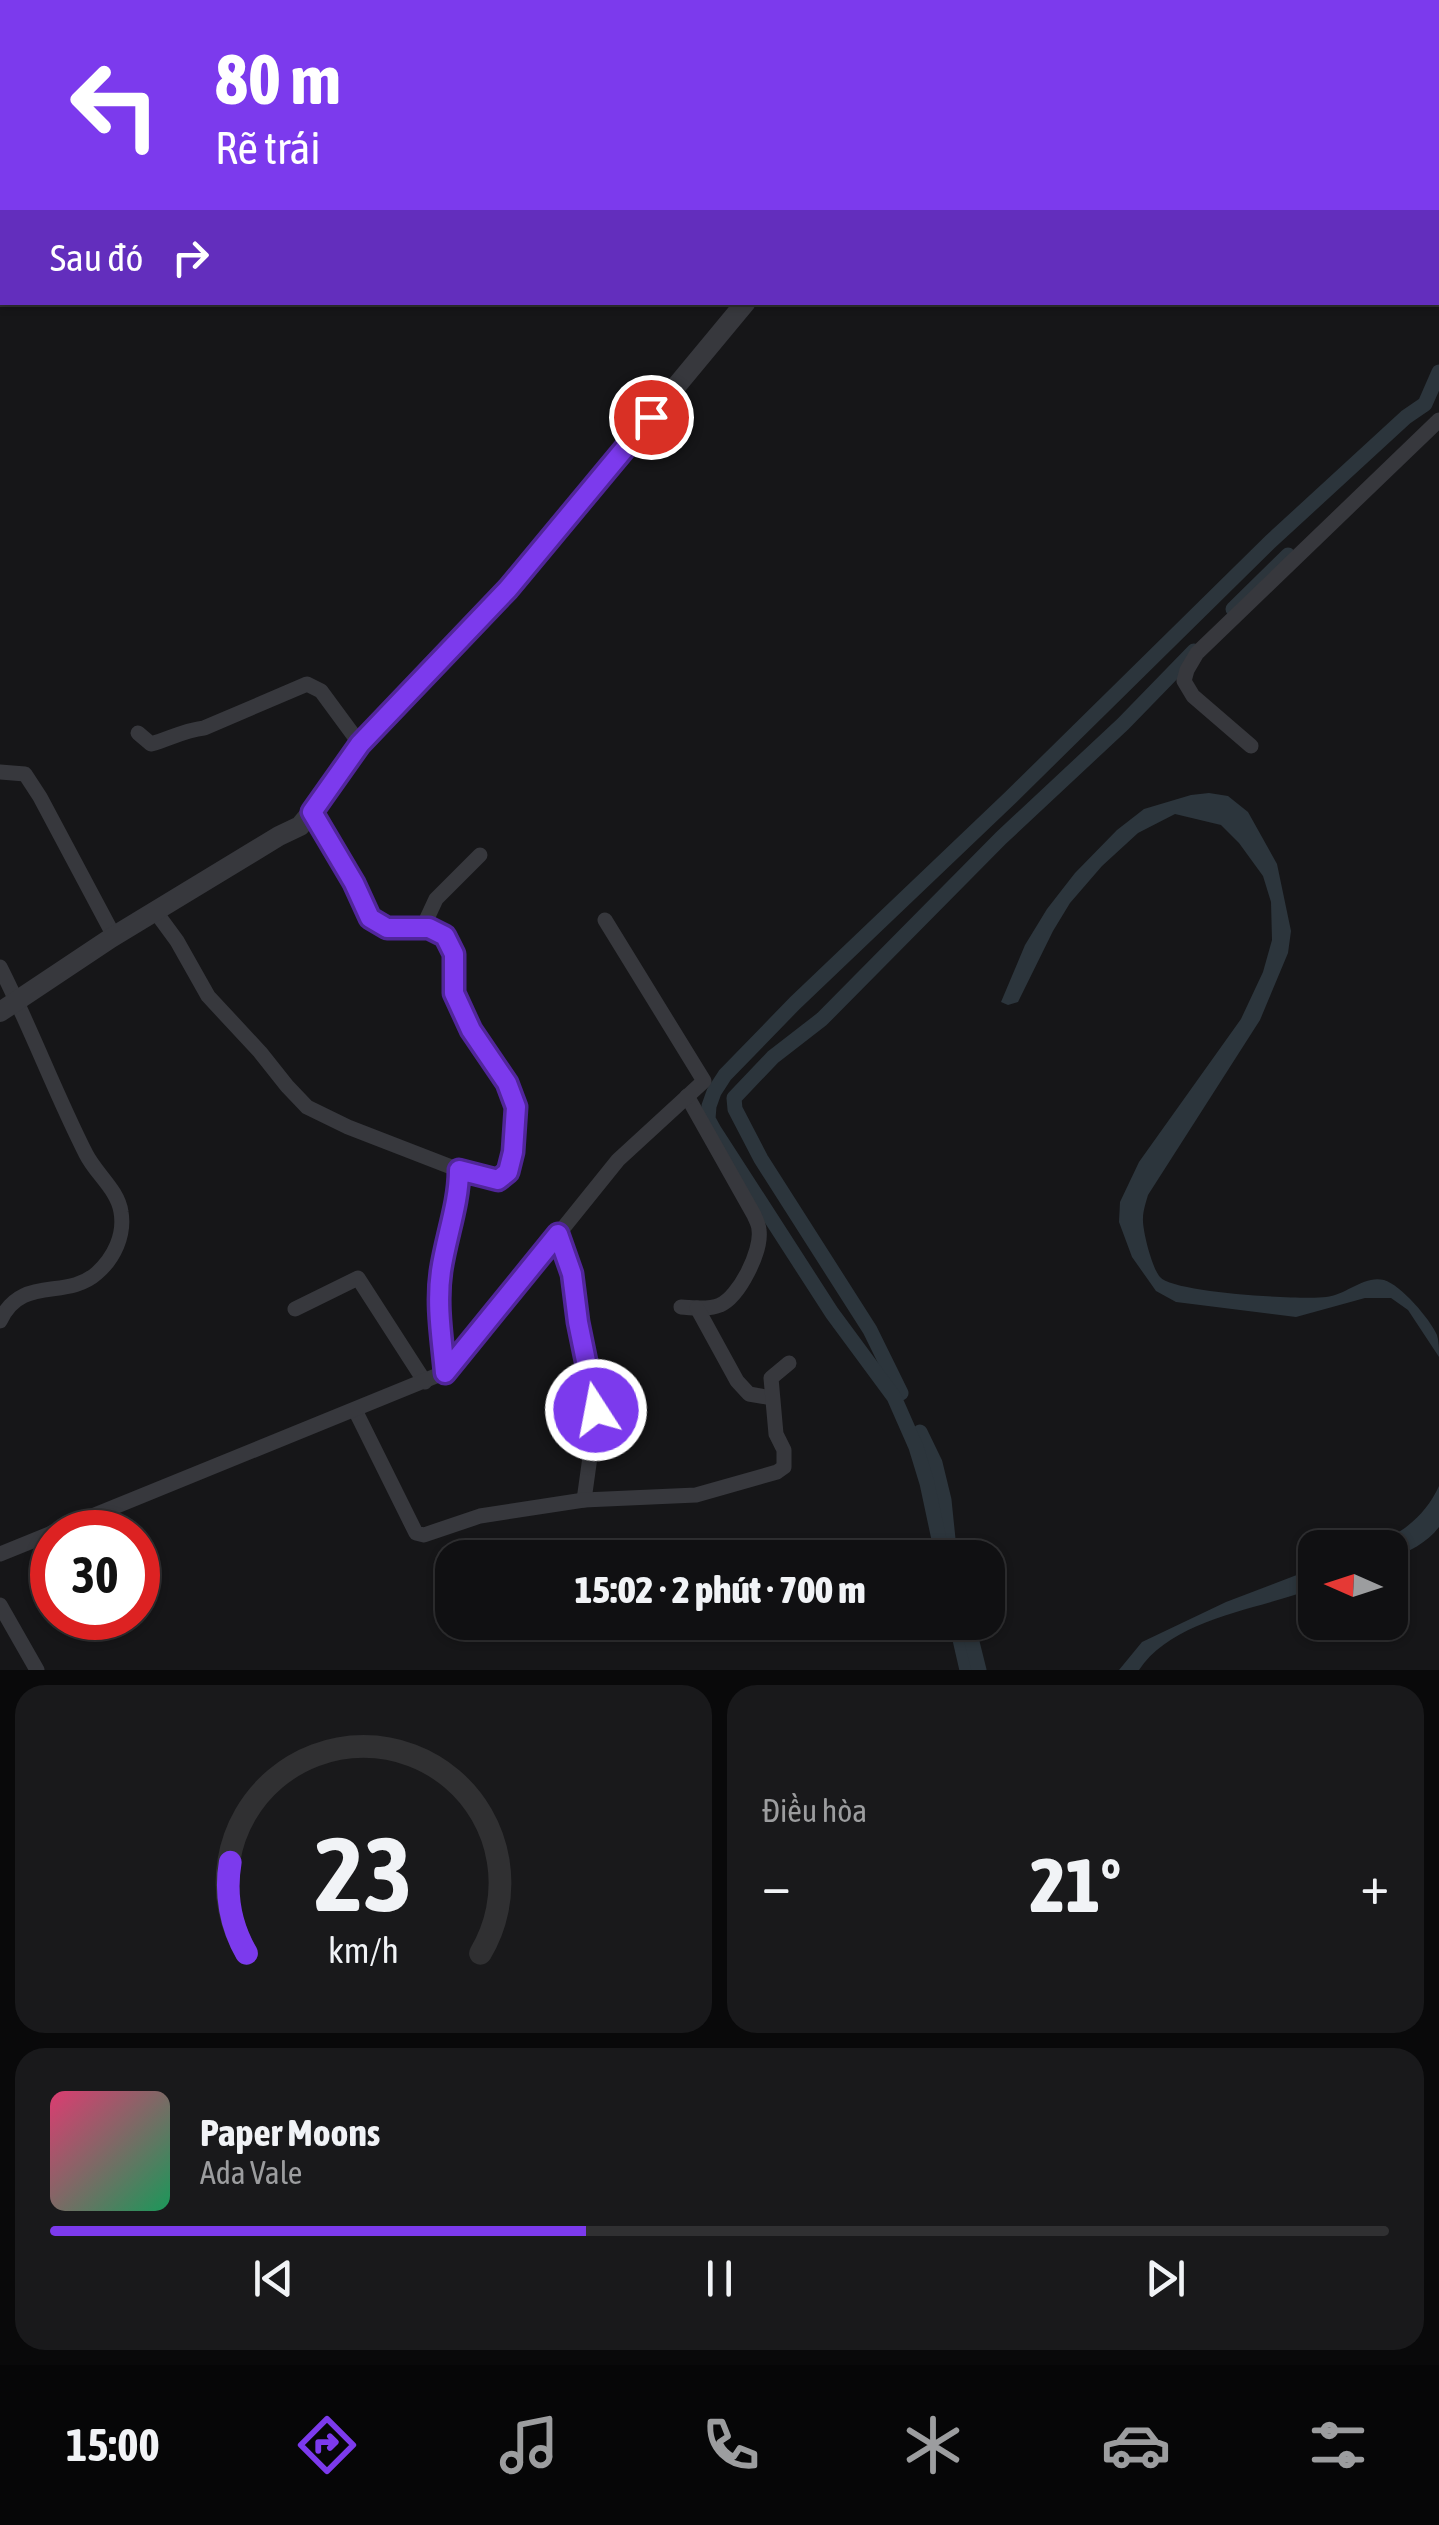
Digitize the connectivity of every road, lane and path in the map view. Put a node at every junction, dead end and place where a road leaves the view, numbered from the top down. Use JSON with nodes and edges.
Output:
{"nodes":[{"id":1,"x":744,"y":305,"type":"edge"},
{"id":2,"x":1439,"y":420,"type":"edge"},
{"id":3,"x":138,"y":733,"type":"dead end"},
{"id":4,"x":360,"y":744,"type":"junction"},
{"id":5,"x":1251,"y":746,"type":"dead end"},
{"id":6,"x":0,"y":772,"type":"edge"},
{"id":7,"x":312,"y":812,"type":"junction"},
{"id":8,"x":480,"y":855,"type":"dead end"},
{"id":9,"x":155,"y":911,"type":"junction"},
{"id":10,"x":605,"y":920,"type":"dead end"},
{"id":11,"x":422,"y":928,"type":"junction"},
{"id":12,"x":114,"y":936,"type":"junction"},
{"id":13,"x":0,"y":967,"type":"edge"},
{"id":14,"x":8,"y":1006,"type":"edge"},
{"id":15,"x":687,"y":1096,"type":"junction"},
{"id":16,"x":459,"y":1170,"type":"junction"},
{"id":17,"x":558,"y":1234,"type":"junction"},
{"id":18,"x":295,"y":1310,"type":"dead end"},
{"id":19,"x":0,"y":1321,"type":"edge"},
{"id":20,"x":789,"y":1363,"type":"dead end"},
{"id":21,"x":445,"y":1373,"type":"junction"},
{"id":22,"x":425,"y":1382,"type":"junction"},
{"id":23,"x":772,"y":1398,"type":"junction"},
{"id":24,"x":355,"y":1410,"type":"junction"},
{"id":25,"x":584,"y":1500,"type":"junction"},
{"id":26,"x":109,"y":1510,"type":"edge"},
{"id":27,"x":30,"y":1542,"type":"edge"},
{"id":28,"x":0,"y":1554,"type":"edge"},
{"id":29,"x":0,"y":1604,"type":"edge"},
{"id":30,"x":37,"y":1670,"type":"edge"}],
"edges":[{"from":1,"to":4,"type":"street"},
{"from":2,"to":5,"type":"street"},
{"from":3,"to":4,"type":"street"},
{"from":4,"to":7,"type":"street"},
{"from":6,"to":12,"type":"street"},
{"from":7,"to":9,"type":"street"},
{"from":7,"to":11,"type":"street"},
{"from":8,"to":11,"type":"street"},
{"from":9,"to":12,"type":"street"},
{"from":9,"to":16,"type":"street"},
{"from":10,"to":15,"type":"street"},
{"from":11,"to":16,"type":"street"},
{"from":12,"to":14,"type":"street"},
{"from":13,"to":14,"type":"street"},
{"from":14,"to":19,"type":"street"},
{"from":15,"to":17,"type":"street"},
{"from":15,"to":23,"type":"street"},
{"from":16,"to":21,"type":"street"},
{"from":17,"to":21,"type":"street"},
{"from":17,"to":25,"type":"street"},
{"from":18,"to":22,"type":"street"},
{"from":20,"to":23,"type":"street"},
{"from":21,"to":22,"type":"street"},
{"from":22,"to":24,"type":"street"},
{"from":23,"to":25,"type":"street"},
{"from":24,"to":25,"type":"street"},
{"from":24,"to":26,"type":"street"},
{"from":27,"to":28,"type":"street"},
{"from":29,"to":30,"type":"street"}]}
